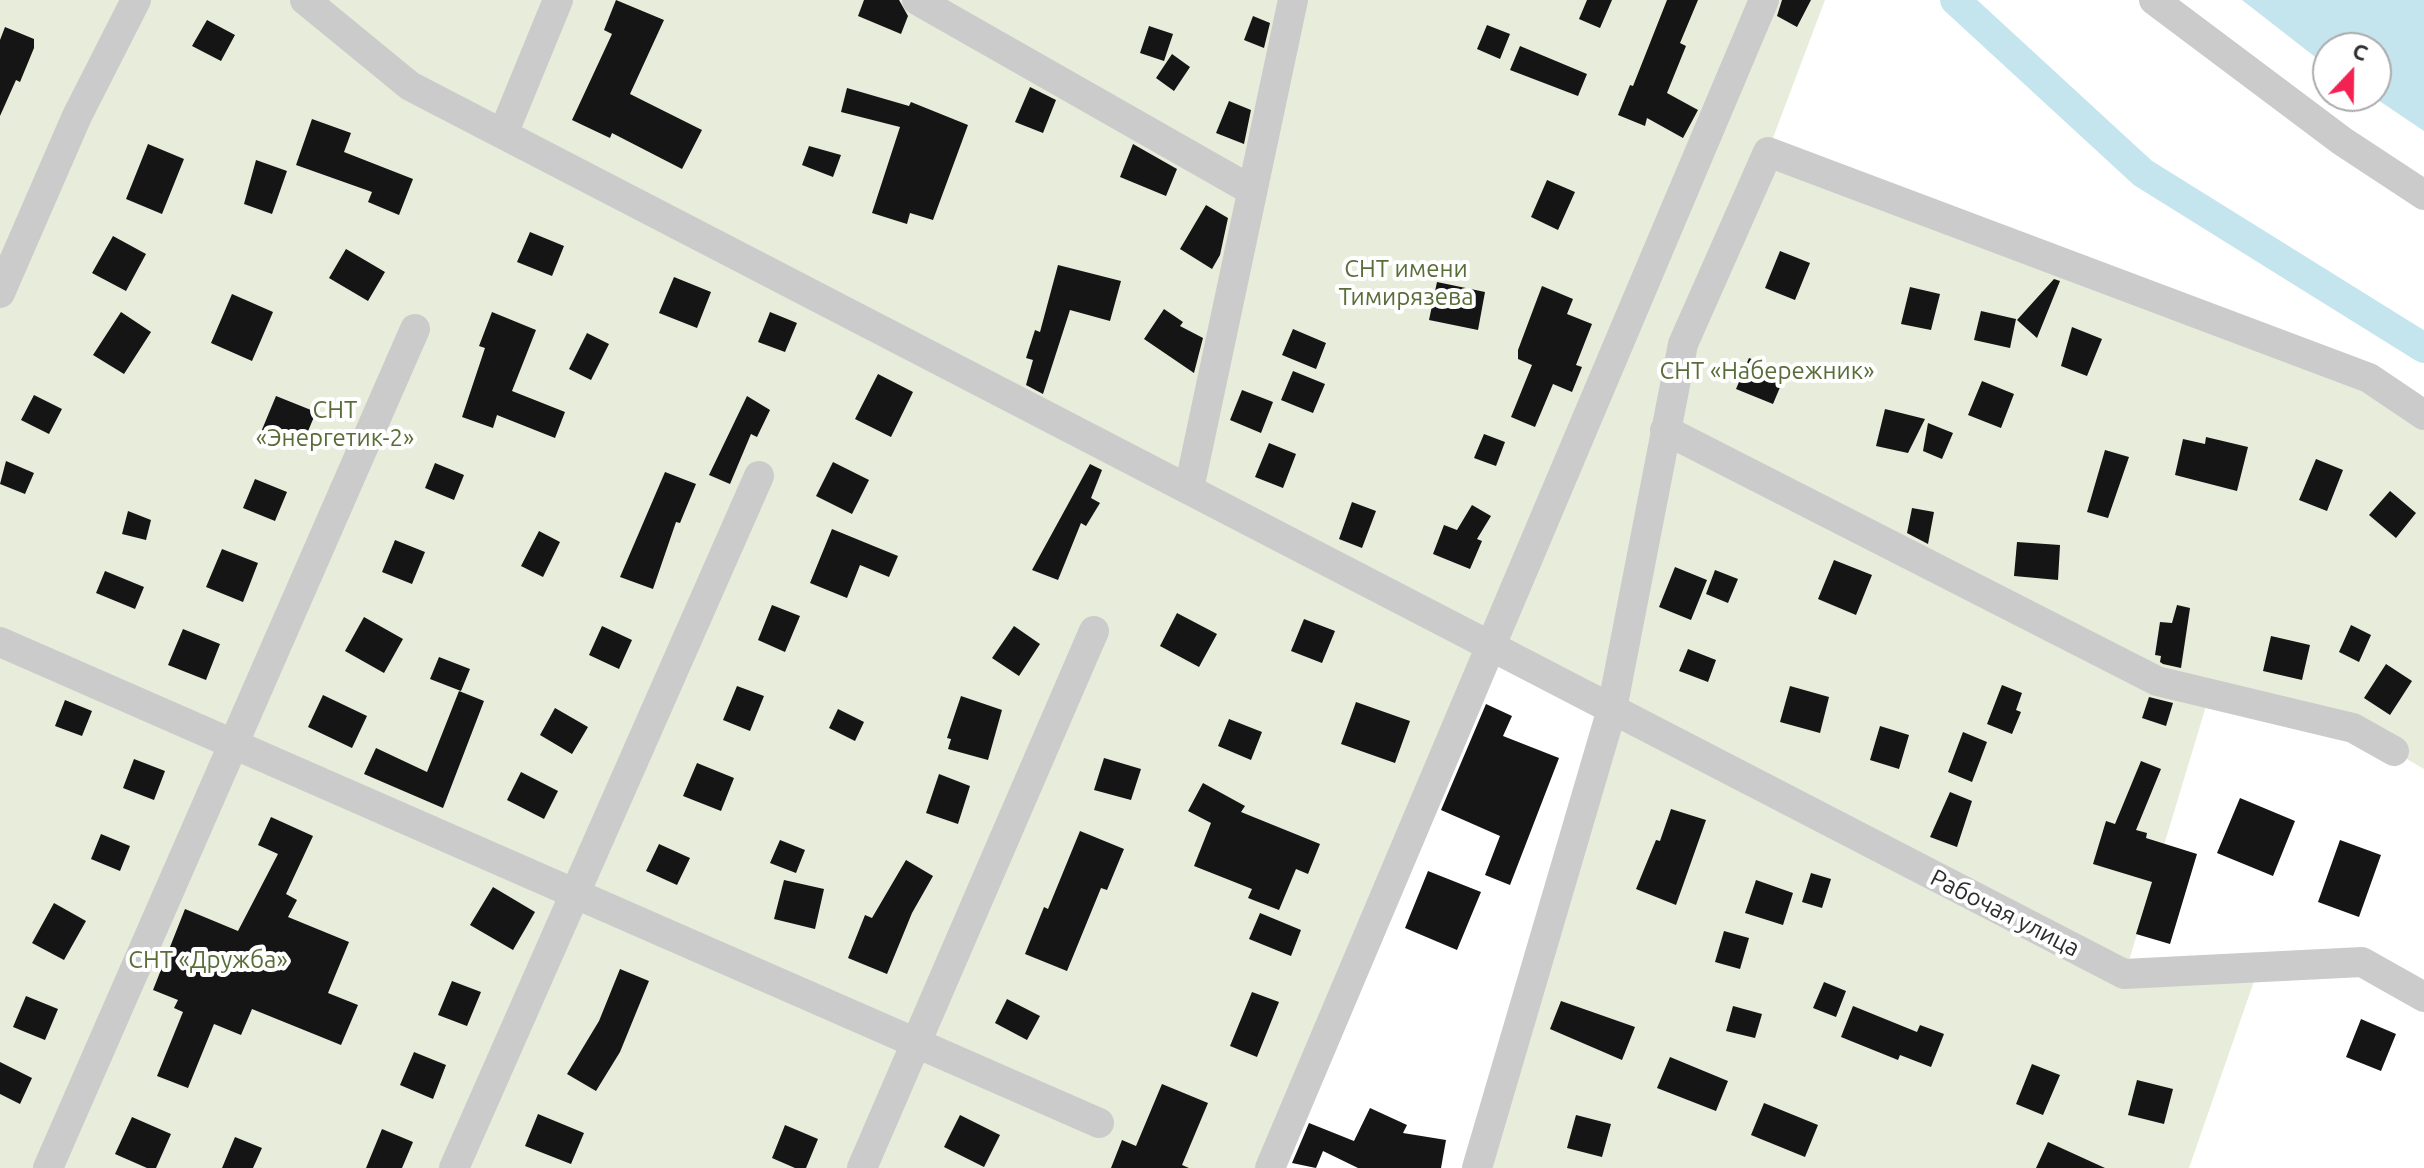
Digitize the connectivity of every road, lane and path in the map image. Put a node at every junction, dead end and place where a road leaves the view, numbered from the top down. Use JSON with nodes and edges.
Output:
{"nodes":[{"id":1,"x":136,"y":0,"type":"edge"},
{"id":2,"x":305,"y":0,"type":"edge"},
{"id":3,"x":558,"y":0,"type":"edge"},
{"id":4,"x":917,"y":0,"type":"edge"},
{"id":5,"x":1293,"y":0,"type":"edge"},
{"id":6,"x":1764,"y":0,"type":"edge"},
{"id":7,"x":2154,"y":0,"type":"edge"},
{"id":8,"x":503,"y":134,"type":"junction"},
{"id":9,"x":1251,"y":190,"type":"junction"},
{"id":10,"x":2424,"y":195,"type":"edge"},
{"id":11,"x":1,"y":286,"type":"edge"},
{"id":12,"x":415,"y":329,"type":"dead end"},
{"id":13,"x":2424,"y":415,"type":"edge"},
{"id":14,"x":1665,"y":430,"type":"junction"},
{"id":15,"x":759,"y":476,"type":"dead end"},
{"id":16,"x":1189,"y":489,"type":"junction"},
{"id":17,"x":1094,"y":631,"type":"dead end"},
{"id":18,"x":0,"y":642,"type":"edge"},
{"id":19,"x":1491,"y":646,"type":"junction"},
{"id":20,"x":1612,"y":709,"type":"junction"},
{"id":21,"x":233,"y":744,"type":"junction"},
{"id":22,"x":2394,"y":751,"type":"dead end"},
{"id":23,"x":573,"y":893,"type":"junction"},
{"id":24,"x":2424,"y":997,"type":"edge"},
{"id":25,"x":916,"y":1043,"type":"junction"},
{"id":26,"x":1099,"y":1123,"type":"dead end"},
{"id":27,"x":48,"y":1168,"type":"edge"},
{"id":28,"x":454,"y":1168,"type":"edge"},
{"id":29,"x":862,"y":1168,"type":"edge"},
{"id":30,"x":1270,"y":1168,"type":"edge"},
{"id":31,"x":1477,"y":1168,"type":"edge"}],
"edges":[{"from":1,"to":11,"type":"street"},
{"from":2,"to":8,"type":"street","name":"Рабочая улица"},
{"from":3,"to":8,"type":"street"},
{"from":4,"to":9,"type":"street"},
{"from":5,"to":9,"type":"street"},
{"from":6,"to":19,"type":"street"},
{"from":7,"to":10,"type":"street"},
{"from":8,"to":16,"type":"street","name":"Рабочая улица"},
{"from":9,"to":16,"type":"street"},
{"from":12,"to":21,"type":"street"},
{"from":13,"to":14,"type":"street"},
{"from":14,"to":20,"type":"street"},
{"from":14,"to":22,"type":"street"},
{"from":15,"to":23,"type":"street"},
{"from":16,"to":19,"type":"street","name":"Рабочая улица"},
{"from":17,"to":25,"type":"street"},
{"from":18,"to":21,"type":"street"},
{"from":19,"to":20,"type":"street","name":"Рабочая улица"},
{"from":19,"to":30,"type":"street"},
{"from":20,"to":24,"type":"street","name":"Рабочая улица"},
{"from":20,"to":31,"type":"street"},
{"from":21,"to":23,"type":"street"},
{"from":21,"to":27,"type":"street"},
{"from":23,"to":25,"type":"street"},
{"from":23,"to":28,"type":"street"},
{"from":25,"to":26,"type":"street"},
{"from":25,"to":29,"type":"street"}]}
